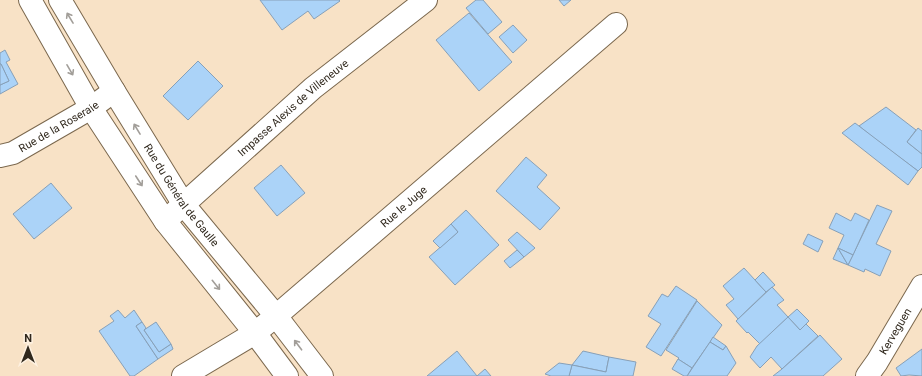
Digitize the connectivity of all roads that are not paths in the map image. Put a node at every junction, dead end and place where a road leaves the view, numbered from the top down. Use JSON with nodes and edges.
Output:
{"nodes":[{"id":1,"x":30,"y":0,"type":"edge"},
{"id":2,"x":60,"y":0,"type":"edge"},
{"id":3,"x":426,"y":0,"type":"edge"},
{"id":4,"x":616,"y":24,"type":"dead end"},
{"id":5,"x":114,"y":91,"type":"junction"},
{"id":6,"x":91,"y":108,"type":"junction"},
{"id":7,"x":0,"y":156,"type":"edge"},
{"id":8,"x":184,"y":205,"type":"junction"},
{"id":9,"x":165,"y":221,"type":"junction"},
{"id":10,"x":920,"y":297,"type":"edge"},
{"id":11,"x":276,"y":316,"type":"junction"},
{"id":12,"x":255,"y":333,"type":"junction"},
{"id":13,"x":183,"y":376,"type":"edge"},
{"id":14,"x":288,"y":376,"type":"edge"},
{"id":15,"x":322,"y":376,"type":"edge"},
{"id":16,"x":867,"y":376,"type":"edge"}],
"edges":[{"from":1,"to":6,"type":"street","one_way":true},
{"from":5,"to":2,"type":"street","name":"Rue du Général de Gaulle","one_way":true},
{"from":3,"to":8,"type":"street","name":"Impasse Alexis de Villeneuve"},
{"from":4,"to":11,"type":"street","name":"Rue le Juge"},
{"from":5,"to":6,"type":"street","name":"Rue de la Roseraie"},
{"from":8,"to":5,"type":"street","name":"Rue du Général de Gaulle","one_way":true},
{"from":6,"to":7,"type":"street","name":"Rue de la Roseraie"},
{"from":6,"to":9,"type":"street","one_way":true},
{"from":8,"to":9,"type":"street","name":"Impasse Alexis de Villeneuve"},
{"from":8,"to":11,"type":"street","name":"Rue du Général de Gaulle"},
{"from":9,"to":12,"type":"street","one_way":true},
{"from":10,"to":16,"type":"street","name":"Kerveguen"},
{"from":11,"to":12,"type":"street","name":"Rue le Juge"},
{"from":15,"to":11,"type":"street","name":"Rue du Général de Gaulle","one_way":true},
{"from":12,"to":13,"type":"street","name":"Rue le Juge"},
{"from":12,"to":14,"type":"street"}]}
